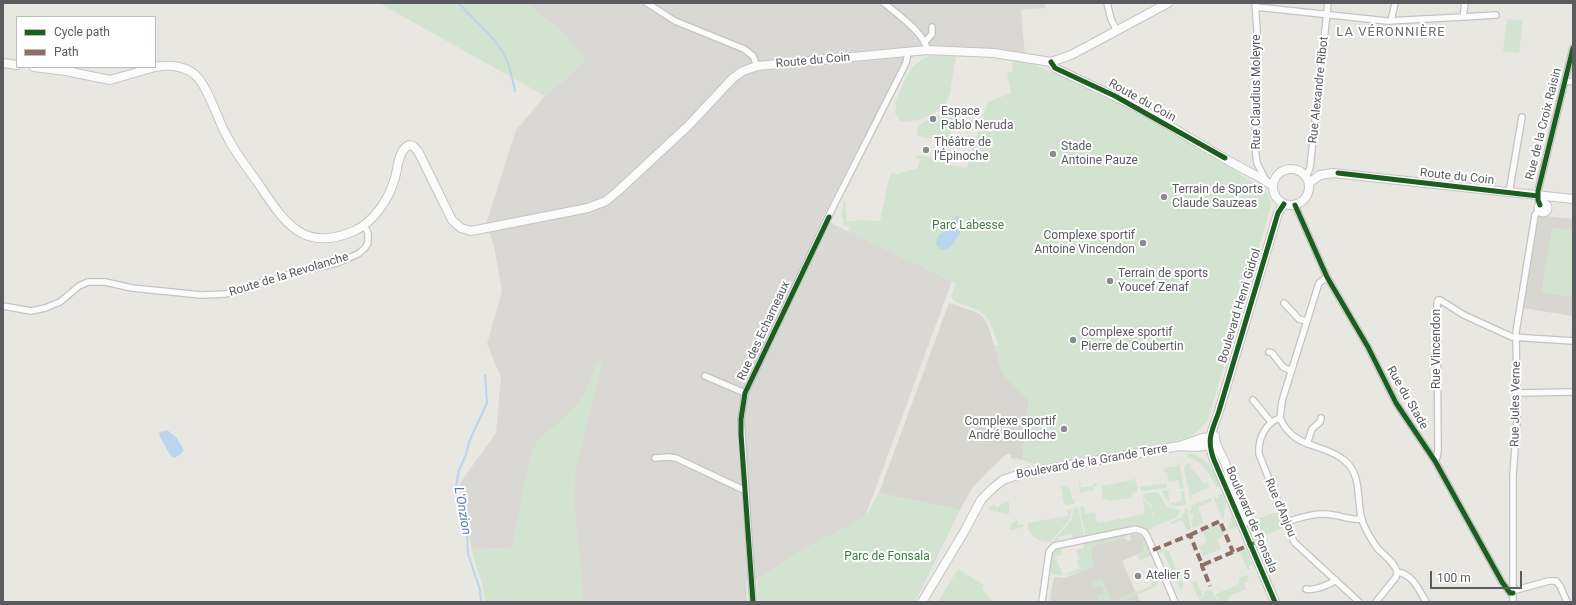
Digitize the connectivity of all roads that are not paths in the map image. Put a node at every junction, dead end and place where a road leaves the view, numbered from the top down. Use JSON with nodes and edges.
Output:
{"nodes":[{"id":1,"x":646,"y":3,"type":"edge"},
{"id":2,"x":884,"y":3,"type":"edge"},
{"id":3,"x":1107,"y":3,"type":"edge"},
{"id":4,"x":1168,"y":3,"type":"edge"},
{"id":5,"x":1328,"y":3,"type":"edge"},
{"id":6,"x":1395,"y":3,"type":"edge"},
{"id":7,"x":1465,"y":3,"type":"edge"},
{"id":8,"x":1255,"y":5,"type":"edge"},
{"id":9,"x":1327,"y":15,"type":"junction"},
{"id":10,"x":1496,"y":15,"type":"dead end"},
{"id":11,"x":1463,"y":17,"type":"junction"},
{"id":12,"x":1391,"y":21,"type":"junction"},
{"id":13,"x":932,"y":27,"type":"dead end"},
{"id":14,"x":1117,"y":31,"type":"junction"},
{"id":15,"x":925,"y":42,"type":"junction"},
{"id":16,"x":1573,"y":48,"type":"edge"},
{"id":17,"x":927,"y":50,"type":"junction"},
{"id":18,"x":908,"y":53,"type":"junction"},
{"id":19,"x":1051,"y":62,"type":"junction"},
{"id":20,"x":3,"y":63,"type":"edge"},
{"id":21,"x":16,"y":65,"type":"edge"},
{"id":22,"x":757,"y":66,"type":"junction"},
{"id":23,"x":156,"y":67,"type":"edge"},
{"id":24,"x":42,"y":68,"type":"edge"},
{"id":25,"x":152,"y":68,"type":"edge"},
{"id":26,"x":1565,"y":81,"type":"junction"},
{"id":27,"x":1573,"y":82,"type":"edge"},
{"id":28,"x":1522,"y":117,"type":"dead end"},
{"id":29,"x":1265,"y":180,"type":"junction"},
{"id":30,"x":1307,"y":180,"type":"junction"},
{"id":31,"x":1273,"y":185,"type":"junction"},
{"id":32,"x":1509,"y":193,"type":"junction"},
{"id":33,"x":1526,"y":194,"type":"junction"},
{"id":34,"x":1538,"y":196,"type":"junction"},
{"id":35,"x":1555,"y":197,"type":"junction"},
{"id":36,"x":1573,"y":199,"type":"edge"},
{"id":37,"x":1284,"y":204,"type":"junction"},
{"id":38,"x":1295,"y":205,"type":"junction"},
{"id":39,"x":1541,"y":206,"type":"junction"},
{"id":40,"x":364,"y":225,"type":"junction"},
{"id":41,"x":1327,"y":277,"type":"junction"},
{"id":42,"x":1284,"y":303,"type":"dead end"},
{"id":43,"x":3,"y":306,"type":"edge"},
{"id":44,"x":1306,"y":321,"type":"junction"},
{"id":45,"x":1516,"y":338,"type":"junction"},
{"id":46,"x":1573,"y":341,"type":"edge"},
{"id":47,"x":1269,"y":352,"type":"dead end"},
{"id":48,"x":1291,"y":371,"type":"junction"},
{"id":49,"x":705,"y":376,"type":"dead end"},
{"id":50,"x":1573,"y":392,"type":"edge"},
{"id":51,"x":745,"y":393,"type":"junction"},
{"id":52,"x":1517,"y":393,"type":"junction"},
{"id":53,"x":1253,"y":400,"type":"dead end"},
{"id":54,"x":1280,"y":418,"type":"junction"},
{"id":55,"x":1321,"y":418,"type":"dead end"},
{"id":56,"x":1271,"y":422,"type":"junction"},
{"id":57,"x":1213,"y":440,"type":"junction"},
{"id":58,"x":1307,"y":444,"type":"junction"},
{"id":59,"x":654,"y":458,"type":"dead end"},
{"id":60,"x":1434,"y":461,"type":"junction"},
{"id":61,"x":746,"y":491,"type":"junction"},
{"id":62,"x":1362,"y":519,"type":"junction"},
{"id":63,"x":1286,"y":522,"type":"junction"},
{"id":64,"x":1397,"y":572,"type":"junction"},
{"id":65,"x":1336,"y":580,"type":"junction"},
{"id":66,"x":1306,"y":589,"type":"dead end"},
{"id":67,"x":1514,"y":591,"type":"junction"},
{"id":68,"x":753,"y":602,"type":"edge"},
{"id":69,"x":922,"y":602,"type":"edge"},
{"id":70,"x":1042,"y":602,"type":"edge"},
{"id":71,"x":1175,"y":602,"type":"edge"},
{"id":72,"x":1275,"y":602,"type":"edge"},
{"id":73,"x":1280,"y":602,"type":"edge"},
{"id":74,"x":1359,"y":602,"type":"edge"},
{"id":75,"x":1376,"y":602,"type":"edge"},
{"id":76,"x":1426,"y":602,"type":"edge"},
{"id":77,"x":1513,"y":602,"type":"edge"},
{"id":78,"x":1567,"y":602,"type":"edge"}],
"edges":[{"from":1,"to":22,"type":"street"},
{"from":2,"to":15,"type":"street"},
{"from":3,"to":14,"type":"street"},
{"from":4,"to":14,"type":"main road"},
{"from":5,"to":9,"type":"street","name":"Rue Alexandre Ribot"},
{"from":6,"to":12,"type":"street"},
{"from":7,"to":11,"type":"street"},
{"from":8,"to":9,"type":"street"},
{"from":8,"to":29,"type":"street","name":"Rue Claudius Moleyre"},
{"from":9,"to":12,"type":"street"},
{"from":9,"to":30,"type":"street","name":"Rue Alexandre Ribot"},
{"from":10,"to":11,"type":"street"},
{"from":11,"to":12,"type":"street"},
{"from":13,"to":15,"type":"street"},
{"from":14,"to":19,"type":"main road"},
{"from":15,"to":17,"type":"street"},
{"from":16,"to":26,"type":"street","name":"Rue de la Croix Raisin"},
{"from":17,"to":18,"type":"main road","name":"Route du Coin"},
{"from":17,"to":19,"type":"main road","name":"Route du Coin"},
{"from":18,"to":22,"type":"main road","name":"Route du Coin"},
{"from":18,"to":51,"type":"street","name":"Rue des Echarneaux"},
{"from":19,"to":29,"type":"main road","name":"Route du Coin"},
{"from":20,"to":21,"type":"main road"},
{"from":22,"to":40,"type":"main road","name":"Route du Coin"},
{"from":23,"to":40,"type":"main road"},
{"from":24,"to":25,"type":"main road"},
{"from":26,"to":27,"type":"street"},
{"from":26,"to":34,"type":"street","name":"Rue de la Croix Raisin"},
{"from":28,"to":32,"type":"street","name":"Route du Coin"},
{"from":29,"to":31,"type":"main road","name":"Route du Coin"},
{"from":30,"to":31,"type":"main road"},
{"from":30,"to":32,"type":"main road","name":"Route du Coin"},
{"from":30,"to":38,"type":"main road"},
{"from":31,"to":37,"type":"main road"},
{"from":32,"to":33,"type":"main road","name":"Route du Coin"},
{"from":33,"to":34,"type":"main road","name":"Route du Coin"},
{"from":33,"to":39,"type":"main road"},
{"from":34,"to":35,"type":"main road","name":"Route du Coin"},
{"from":34,"to":39,"type":"street","name":"Rue de la Croix Raisin"},
{"from":35,"to":36,"type":"main road","name":"Route du Coin"},
{"from":35,"to":39,"type":"main road"},
{"from":37,"to":38,"type":"main road"},
{"from":37,"to":57,"type":"main road","name":"Boulevard Henri Gidrol"},
{"from":38,"to":41,"type":"street","name":"Rue du Stade"},
{"from":39,"to":45,"type":"street","name":"Rue Jules Verne"},
{"from":40,"to":43,"type":"street","name":"Route de la Revolanche"},
{"from":41,"to":44,"type":"street"},
{"from":41,"to":60,"type":"street","name":"Rue du Stade"},
{"from":42,"to":44,"type":"street"},
{"from":44,"to":48,"type":"street"},
{"from":45,"to":46,"type":"street"},
{"from":45,"to":52,"type":"street","name":"Rue Jules Verne"},
{"from":45,"to":60,"type":"street","name":"Rue Vincendon"},
{"from":47,"to":48,"type":"street"},
{"from":48,"to":54,"type":"street"},
{"from":49,"to":51,"type":"street"},
{"from":50,"to":52,"type":"street"},
{"from":51,"to":61,"type":"street","name":"Rue des Echarneaux"},
{"from":52,"to":67,"type":"street","name":"Rue Jules Verne"},
{"from":53,"to":56,"type":"street"},
{"from":54,"to":56,"type":"street"},
{"from":54,"to":58,"type":"street"},
{"from":55,"to":58,"type":"street"},
{"from":56,"to":63,"type":"street","name":"Rue d'Anjou"},
{"from":57,"to":69,"type":"main road","name":"Boulevard de la Grande Terre"},
{"from":57,"to":72,"type":"main road","name":"Boulevard de Fonsala"},
{"from":57,"to":73,"type":"main road","name":"Boulevard de Fonsala"},
{"from":58,"to":62,"type":"street"},
{"from":59,"to":61,"type":"street"},
{"from":60,"to":67,"type":"street","name":"Rue du Stade"},
{"from":61,"to":68,"type":"street","name":"Rue des Echarneaux"},
{"from":62,"to":63,"type":"street"},
{"from":62,"to":64,"type":"street"},
{"from":63,"to":65,"type":"street","name":"Rue d'Anjou"},
{"from":64,"to":75,"type":"street"},
{"from":64,"to":76,"type":"street"},
{"from":65,"to":66,"type":"street"},
{"from":65,"to":74,"type":"street","name":"Rue d'Anjou"},
{"from":67,"to":77,"type":"street","name":"Rue Jules Verne"},
{"from":67,"to":78,"type":"street"},
{"from":70,"to":71,"type":"street"}]}
